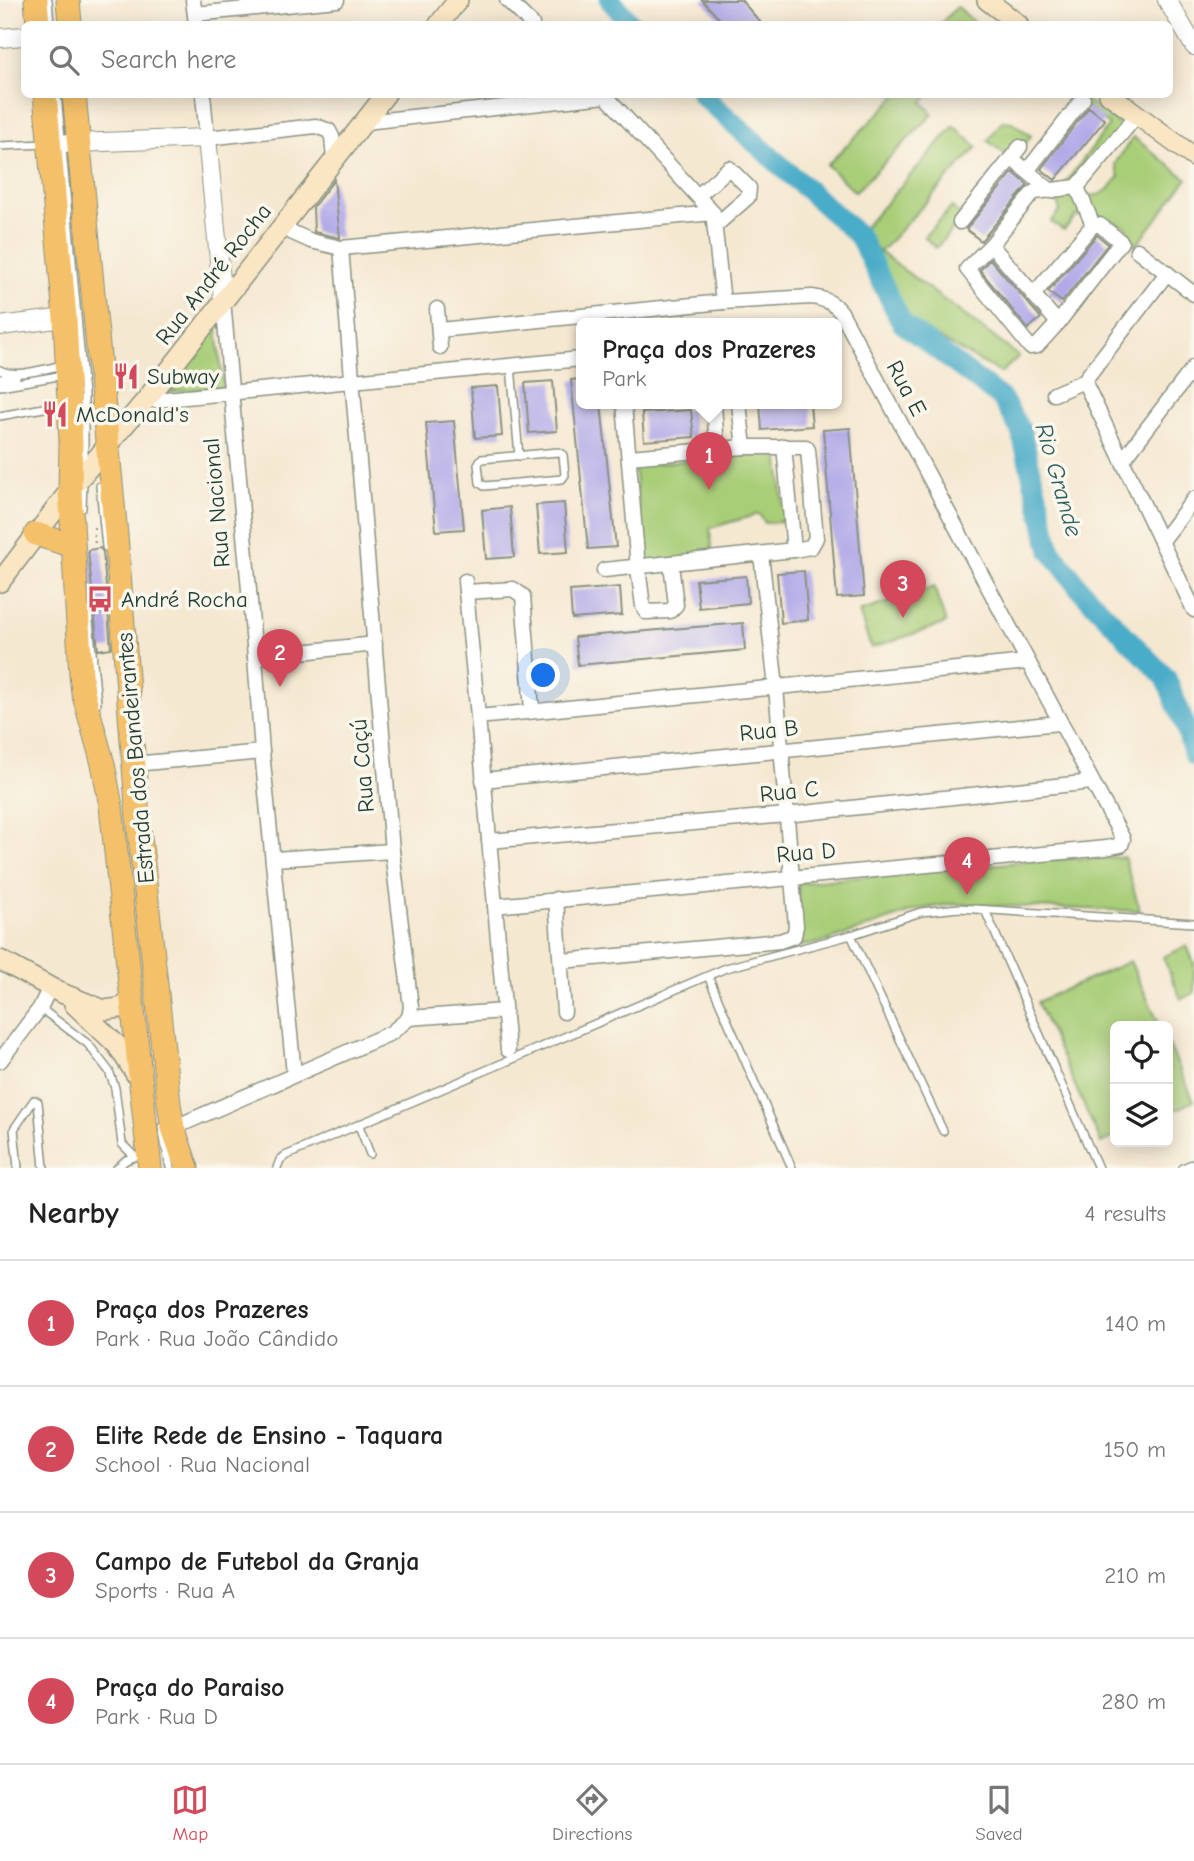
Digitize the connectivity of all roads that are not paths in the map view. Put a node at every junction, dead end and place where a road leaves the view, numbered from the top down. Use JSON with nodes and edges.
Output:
{"nodes":[{"id":1,"x":36,"y":0,"type":"edge"},
{"id":2,"x":48,"y":0,"type":"edge"},
{"id":3,"x":68,"y":0,"type":"edge"},
{"id":4,"x":337,"y":0,"type":"edge"},
{"id":5,"x":507,"y":0,"type":"edge"},
{"id":6,"x":987,"y":0,"type":"edge"},
{"id":7,"x":1167,"y":0,"type":"edge"},
{"id":8,"x":454,"y":1,"type":"edge"},
{"id":9,"x":195,"y":13,"type":"edge"},
{"id":10,"x":38,"y":21,"type":"edge"},
{"id":11,"x":50,"y":21,"type":"edge"},
{"id":12,"x":70,"y":21,"type":"edge"},
{"id":13,"x":441,"y":21,"type":"edge"},
{"id":14,"x":529,"y":21,"type":"edge"},
{"id":15,"x":1014,"y":21,"type":"edge"},
{"id":16,"x":21,"y":36,"type":"edge"},
{"id":17,"x":0,"y":38,"type":"edge"},
{"id":18,"x":1194,"y":46,"type":"edge"},
{"id":19,"x":47,"y":98,"type":"edge"},
{"id":20,"x":58,"y":98,"type":"edge"},
{"id":21,"x":66,"y":98,"type":"edge"},
{"id":22,"x":74,"y":98,"type":"edge"},
{"id":23,"x":203,"y":98,"type":"edge"},
{"id":24,"x":383,"y":98,"type":"edge"},
{"id":25,"x":578,"y":98,"type":"edge"},
{"id":26,"x":608,"y":98,"type":"edge"},
{"id":27,"x":1114,"y":98,"type":"edge"},
{"id":28,"x":1083,"y":99,"type":"dead end"},
{"id":29,"x":1137,"y":116,"type":"junction"},
{"id":30,"x":365,"y":122,"type":"junction"},
{"id":31,"x":207,"y":138,"type":"junction"},
{"id":32,"x":65,"y":143,"type":"junction"},
{"id":33,"x":0,"y":146,"type":"edge"},
{"id":34,"x":1194,"y":157,"type":"edge"},
{"id":35,"x":334,"y":159,"type":"junction"},
{"id":36,"x":1027,"y":171,"type":"junction"},
{"id":37,"x":1077,"y":187,"type":"junction"},
{"id":38,"x":1051,"y":191,"type":"junction"},
{"id":39,"x":699,"y":195,"type":"junction"},
{"id":40,"x":715,"y":219,"type":"junction"},
{"id":41,"x":960,"y":222,"type":"dead end"},
{"id":42,"x":1093,"y":225,"type":"junction"},
{"id":43,"x":280,"y":227,"type":"junction"},
{"id":44,"x":991,"y":245,"type":"junction"},
{"id":45,"x":341,"y":248,"type":"junction"},
{"id":46,"x":1137,"y":250,"type":"dead end"},
{"id":47,"x":1167,"y":273,"type":"junction"},
{"id":48,"x":1194,"y":294,"type":"edge"},
{"id":49,"x":1032,"y":295,"type":"junction"},
{"id":50,"x":223,"y":300,"type":"junction"},
{"id":51,"x":723,"y":302,"type":"junction"},
{"id":52,"x":437,"y":309,"type":"dead end"},
{"id":53,"x":65,"y":318,"type":"junction"},
{"id":54,"x":1058,"y":323,"type":"junction"},
{"id":55,"x":0,"y":326,"type":"edge"},
{"id":56,"x":439,"y":330,"type":"junction"},
{"id":57,"x":440,"y":347,"type":"dead end"},
{"id":58,"x":576,"y":360,"type":"edge"},
{"id":59,"x":511,"y":366,"type":"junction"},
{"id":60,"x":1194,"y":367,"type":"edge"},
{"id":61,"x":68,"y":369,"type":"junction"},
{"id":62,"x":0,"y":370,"type":"edge"},
{"id":63,"x":0,"y":379,"type":"edge"},
{"id":64,"x":1084,"y":381,"type":"junction"},
{"id":65,"x":353,"y":382,"type":"junction"},
{"id":66,"x":0,"y":386,"type":"edge"},
{"id":67,"x":230,"y":394,"type":"junction"},
{"id":68,"x":1054,"y":394,"type":"dead end"},
{"id":69,"x":145,"y":401,"type":"junction"},
{"id":70,"x":70,"y":403,"type":"junction"},
{"id":71,"x":93,"y":405,"type":"dead end"},
{"id":72,"x":624,"y":409,"type":"edge"},
{"id":73,"x":714,"y":409,"type":"edge"},
{"id":74,"x":739,"y":409,"type":"edge"},
{"id":75,"x":0,"y":416,"type":"edge"},
{"id":76,"x":784,"y":446,"type":"junction"},
{"id":77,"x":744,"y":447,"type":"junction"},
{"id":78,"x":717,"y":449,"type":"junction"},
{"id":79,"x":519,"y":456,"type":"junction"},
{"id":80,"x":629,"y":457,"type":"junction"},
{"id":81,"x":1124,"y":460,"type":"junction"},
{"id":82,"x":93,"y":465,"type":"junction"},
{"id":83,"x":1194,"y":499,"type":"edge"},
{"id":84,"x":82,"y":520,"type":"dead end"},
{"id":85,"x":36,"y":534,"type":"junction"},
{"id":86,"x":1161,"y":542,"type":"junction"},
{"id":87,"x":84,"y":547,"type":"junction"},
{"id":88,"x":794,"y":550,"type":"junction"},
{"id":89,"x":761,"y":554,"type":"junction"},
{"id":90,"x":108,"y":561,"type":"dead end"},
{"id":91,"x":671,"y":564,"type":"junction"},
{"id":92,"x":638,"y":568,"type":"junction"},
{"id":93,"x":604,"y":570,"type":"dead end"},
{"id":94,"x":110,"y":574,"type":"dead end"},
{"id":95,"x":0,"y":582,"type":"edge"},
{"id":96,"x":88,"y":600,"type":"dead end"},
{"id":97,"x":1194,"y":610,"type":"edge"},
{"id":98,"x":375,"y":644,"type":"junction"},
{"id":99,"x":255,"y":657,"type":"junction"},
{"id":100,"x":1027,"y":662,"type":"junction"},
{"id":101,"x":775,"y":687,"type":"junction"},
{"id":102,"x":98,"y":708,"type":"dead end"},
{"id":103,"x":532,"y":710,"type":"junction"},
{"id":104,"x":478,"y":717,"type":"junction"},
{"id":105,"x":1059,"y":723,"type":"junction"},
{"id":106,"x":107,"y":744,"type":"dead end"},
{"id":107,"x":261,"y":752,"type":"junction"},
{"id":108,"x":781,"y":752,"type":"junction"},
{"id":109,"x":124,"y":766,"type":"junction"},
{"id":110,"x":483,"y":780,"type":"junction"},
{"id":111,"x":1092,"y":782,"type":"junction"},
{"id":112,"x":786,"y":815,"type":"junction"},
{"id":113,"x":489,"y":841,"type":"junction"},
{"id":114,"x":1121,"y":845,"type":"joint"},
{"id":115,"x":124,"y":846,"type":"dead end"},
{"id":116,"x":392,"y":851,"type":"junction"},
{"id":117,"x":274,"y":859,"type":"junction"},
{"id":118,"x":791,"y":876,"type":"junction"},
{"id":119,"x":556,"y":899,"type":"junction"},
{"id":120,"x":495,"y":906,"type":"junction"},
{"id":121,"x":985,"y":910,"type":"junction"},
{"id":122,"x":1194,"y":923,"type":"edge"},
{"id":123,"x":851,"y":935,"type":"junction"},
{"id":124,"x":0,"y":961,"type":"edge"},
{"id":125,"x":562,"y":961,"type":"junction"},
{"id":126,"x":708,"y":976,"type":"junction"},
{"id":127,"x":55,"y":990,"type":"junction"},
{"id":128,"x":131,"y":1001,"type":"junction"},
{"id":129,"x":40,"y":1009,"type":"junction"},
{"id":130,"x":504,"y":1011,"type":"junction"},
{"id":131,"x":564,"y":1012,"type":"dead end"},
{"id":132,"x":409,"y":1018,"type":"junction"},
{"id":133,"x":151,"y":1019,"type":"dead end"},
{"id":134,"x":94,"y":1022,"type":"junction"},
{"id":135,"x":78,"y":1036,"type":"junction"},
{"id":136,"x":88,"y":1044,"type":"junction"},
{"id":137,"x":508,"y":1050,"type":"dead end"},
{"id":138,"x":0,"y":1061,"type":"edge"},
{"id":139,"x":294,"y":1074,"type":"junction"},
{"id":140,"x":140,"y":1081,"type":"junction"},
{"id":141,"x":167,"y":1126,"type":"junction"},
{"id":142,"x":359,"y":1126,"type":"junction"},
{"id":143,"x":943,"y":1131,"type":"dead end"},
{"id":144,"x":370,"y":1154,"type":"dead end"},
{"id":145,"x":148,"y":1161,"type":"edge"},
{"id":146,"x":1194,"y":1163,"type":"edge"},
{"id":147,"x":18,"y":1168,"type":"edge"},
{"id":148,"x":44,"y":1168,"type":"edge"},
{"id":149,"x":117,"y":1168,"type":"edge"},
{"id":150,"x":170,"y":1168,"type":"edge"},
{"id":151,"x":187,"y":1168,"type":"edge"},
{"id":152,"x":277,"y":1168,"type":"edge"},
{"id":153,"x":792,"y":1168,"type":"edge"},
{"id":154,"x":1098,"y":1168,"type":"edge"},
{"id":155,"x":1183,"y":1168,"type":"edge"}],
"edges":[{"from":1,"to":10,"type":"main road"},
{"from":2,"to":11,"type":"lane"},
{"from":3,"to":12,"type":"main road"},
{"from":4,"to":9,"type":"street"},
{"from":5,"to":14,"type":"street"},
{"from":6,"to":15,"type":"main road"},
{"from":7,"to":18,"type":"street"},
{"from":8,"to":13,"type":"main road"},
{"from":16,"to":17,"type":"street"},
{"from":19,"to":32,"type":"main road","name":"Estrada dos Bandeirantes"},
{"from":20,"to":32,"type":"lane"},
{"from":21,"to":32,"type":"lane"},
{"from":22,"to":32,"type":"main road","name":"Estrada dos Bandeirantes"},
{"from":23,"to":31,"type":"street","name":"Rua Nacional"},
{"from":24,"to":30,"type":"main road","name":"Rua André Rocha"},
{"from":25,"to":30,"type":"street"},
{"from":26,"to":39,"type":"street"},
{"from":27,"to":29,"type":"main road"},
{"from":28,"to":36,"type":"street"},
{"from":29,"to":34,"type":"main road"},
{"from":29,"to":37,"type":"street"},
{"from":30,"to":35,"type":"main road","name":"Rua André Rocha"},
{"from":31,"to":32,"type":"street"},
{"from":31,"to":35,"type":"street"},
{"from":31,"to":50,"type":"street","name":"Rua Nacional"},
{"from":32,"to":33,"type":"lane"},
{"from":32,"to":53,"type":"main road","name":"Estrada dos Bandeirantes"},
{"from":32,"to":71,"type":"lane"},
{"from":32,"to":82,"type":"main road","name":"Estrada dos Bandeirantes"},
{"from":32,"to":82,"type":"lane"},
{"from":35,"to":43,"type":"main road","name":"Rua André Rocha"},
{"from":36,"to":38,"type":"street"},
{"from":36,"to":41,"type":"street"},
{"from":37,"to":38,"type":"street"},
{"from":37,"to":42,"type":"street"},
{"from":38,"to":44,"type":"street"},
{"from":39,"to":40,"type":"street"},
{"from":39,"to":40,"type":"street"},
{"from":40,"to":45,"type":"street"},
{"from":40,"to":51,"type":"street"},
{"from":42,"to":49,"type":"street"},
{"from":42,"to":54,"type":"street"},
{"from":43,"to":45,"type":"street"},
{"from":43,"to":50,"type":"main road","name":"Rua André Rocha"},
{"from":44,"to":49,"type":"street"},
{"from":44,"to":54,"type":"street"},
{"from":45,"to":65,"type":"street","name":"Rua Caçú"},
{"from":46,"to":47,"type":"street"},
{"from":47,"to":48,"type":"street"},
{"from":47,"to":64,"type":"street"},
{"from":49,"to":54,"type":"street"},
{"from":50,"to":67,"type":"street","name":"Rua Nacional"},
{"from":50,"to":69,"type":"main road","name":"Rua André Rocha"},
{"from":51,"to":56,"type":"street","name":"Rua E"},
{"from":51,"to":100,"type":"street","name":"Rua E"},
{"from":52,"to":56,"type":"street"},
{"from":53,"to":55,"type":"street"},
{"from":53,"to":61,"type":"main road","name":"Estrada dos Bandeirantes"},
{"from":56,"to":57,"type":"street"},
{"from":58,"to":59,"type":"street"},
{"from":59,"to":65,"type":"street"},
{"from":59,"to":79,"type":"lane"},
{"from":60,"to":81,"type":"street"},
{"from":61,"to":62,"type":"lane"},
{"from":61,"to":63,"type":"lane"},
{"from":61,"to":66,"type":"lane"},
{"from":61,"to":70,"type":"main road","name":"Estrada dos Bandeirantes"},
{"from":64,"to":68,"type":"street"},
{"from":64,"to":81,"type":"street"},
{"from":65,"to":67,"type":"street"},
{"from":65,"to":98,"type":"street","name":"Rua Caçú"},
{"from":67,"to":69,"type":"street"},
{"from":67,"to":99,"type":"street","name":"Rua Nacional"},
{"from":69,"to":82,"type":"main road","name":"Rua André Rocha"},
{"from":70,"to":75,"type":"lane"},
{"from":70,"to":82,"type":"main road","name":"Estrada dos Bandeirantes"},
{"from":72,"to":80,"type":"street"},
{"from":73,"to":78,"type":"street"},
{"from":74,"to":77,"type":"street"},
{"from":76,"to":77,"type":"street"},
{"from":76,"to":88,"type":"street"},
{"from":76,"to":88,"type":"street"},
{"from":77,"to":78,"type":"street"},
{"from":78,"to":80,"type":"street"},
{"from":79,"to":79,"type":"lane"},
{"from":80,"to":92,"type":"street"},
{"from":81,"to":86,"type":"street"},
{"from":82,"to":84,"type":"lane"},
{"from":82,"to":85,"type":"main road","name":"Rua André Rocha"},
{"from":82,"to":87,"type":"main road","name":"Estrada dos Bandeirantes"},
{"from":82,"to":90,"type":"lane"},
{"from":82,"to":109,"type":"main road","name":"Estrada dos Bandeirantes"},
{"from":83,"to":86,"type":"street"},
{"from":85,"to":87,"type":"main road"},
{"from":85,"to":95,"type":"main road","name":"Rua André Rocha"},
{"from":86,"to":97,"type":"street"},
{"from":87,"to":128,"type":"main road","name":"Estrada dos Bandeirantes"},
{"from":88,"to":89,"type":"street"},
{"from":89,"to":91,"type":"street"},
{"from":89,"to":101,"type":"street"},
{"from":91,"to":92,"type":"street"},
{"from":91,"to":92,"type":"street"},
{"from":92,"to":93,"type":"street"},
{"from":94,"to":133,"type":"lane"},
{"from":96,"to":102,"type":"lane"},
{"from":98,"to":99,"type":"street"},
{"from":98,"to":116,"type":"street","name":"Rua Caçú"},
{"from":99,"to":107,"type":"street","name":"Rua Nacional"},
{"from":100,"to":101,"type":"street"},
{"from":100,"to":105,"type":"street","name":"Rua E"},
{"from":101,"to":103,"type":"street"},
{"from":101,"to":108,"type":"street"},
{"from":103,"to":104,"type":"street"},
{"from":103,"to":104,"type":"street"},
{"from":104,"to":110,"type":"street"},
{"from":105,"to":108,"type":"street","name":"Rua B"},
{"from":105,"to":111,"type":"street","name":"Rua E"},
{"from":106,"to":109,"type":"lane"},
{"from":107,"to":109,"type":"street"},
{"from":107,"to":117,"type":"street","name":"Rua Nacional"},
{"from":108,"to":110,"type":"street","name":"Rua B"},
{"from":108,"to":112,"type":"street"},
{"from":109,"to":141,"type":"main road","name":"Estrada dos Bandeirantes"},
{"from":110,"to":113,"type":"street"},
{"from":111,"to":112,"type":"street","name":"Rua C"},
{"from":111,"to":114,"type":"street","name":"Rua E"},
{"from":112,"to":113,"type":"street","name":"Rua C"},
{"from":112,"to":118,"type":"street"},
{"from":113,"to":120,"type":"street"},
{"from":114,"to":118,"type":"street","name":"Rua D"},
{"from":115,"to":145,"type":"lane"},
{"from":116,"to":117,"type":"street"},
{"from":116,"to":132,"type":"street","name":"Rua Caçú"},
{"from":117,"to":139,"type":"street","name":"Rua Nacional"},
{"from":118,"to":119,"type":"street","name":"Rua D"},
{"from":118,"to":125,"type":"street"},
{"from":119,"to":120,"type":"street","name":"Rua D"},
{"from":119,"to":125,"type":"street"},
{"from":120,"to":130,"type":"street"},
{"from":121,"to":122,"type":"lane"},
{"from":121,"to":123,"type":"lane"},
{"from":121,"to":154,"type":"lane"},
{"from":123,"to":126,"type":"lane"},
{"from":123,"to":143,"type":"lane"},
{"from":124,"to":127,"type":"main road"},
{"from":125,"to":131,"type":"street"},
{"from":126,"to":142,"type":"lane"},
{"from":126,"to":153,"type":"lane"},
{"from":127,"to":128,"type":"main road"},
{"from":127,"to":129,"type":"street"},
{"from":127,"to":134,"type":"main road"},
{"from":128,"to":140,"type":"main road","name":"Estrada dos Bandeirantes"},
{"from":129,"to":135,"type":"lane"},
{"from":129,"to":138,"type":"street"},
{"from":130,"to":132,"type":"street"},
{"from":130,"to":137,"type":"street"},
{"from":132,"to":139,"type":"street"},
{"from":134,"to":135,"type":"lane"},
{"from":134,"to":136,"type":"lane"},
{"from":134,"to":140,"type":"main road"},
{"from":135,"to":136,"type":"lane"},
{"from":136,"to":145,"type":"lane"},
{"from":139,"to":141,"type":"street"},
{"from":140,"to":145,"type":"main road","name":"Estrada dos Bandeirantes"},
{"from":141,"to":150,"type":"lane"},
{"from":141,"to":151,"type":"main road","name":"Estrada dos Bandeirantes"},
{"from":142,"to":144,"type":"lane"},
{"from":142,"to":152,"type":"lane"},
{"from":145,"to":149,"type":"lane"},
{"from":146,"to":155,"type":"lane"},
{"from":147,"to":148,"type":"lane"}]}
